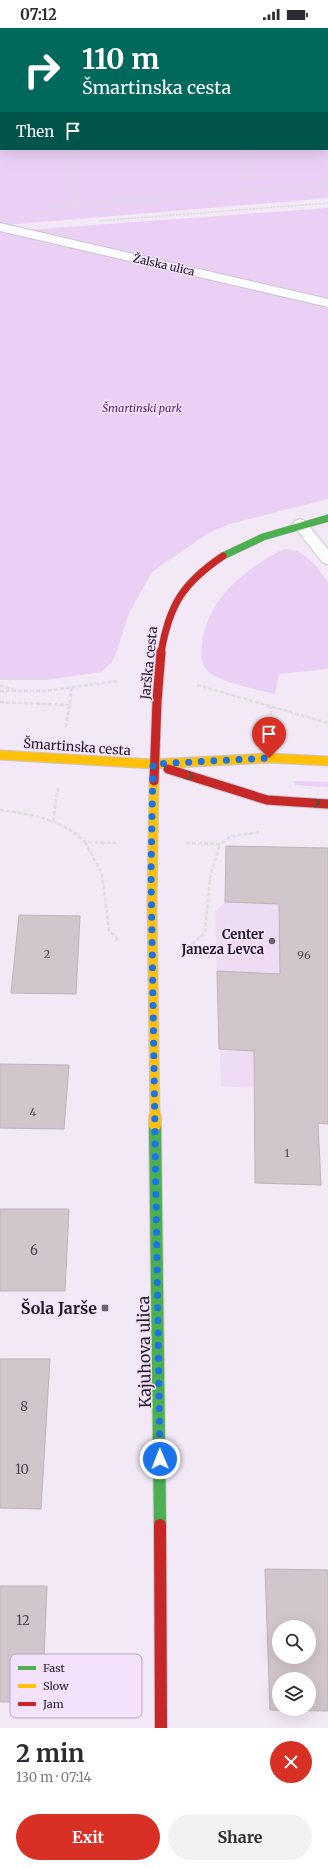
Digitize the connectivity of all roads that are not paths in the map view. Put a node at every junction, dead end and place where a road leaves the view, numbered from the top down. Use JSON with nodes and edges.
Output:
{"nodes":[{"id":1,"x":0,"y":227,"type":"edge"},
{"id":2,"x":328,"y":303,"type":"edge"},
{"id":3,"x":328,"y":518,"type":"edge"},
{"id":4,"x":300,"y":524,"type":"junction"},
{"id":5,"x":328,"y":559,"type":"edge"},
{"id":6,"x":0,"y":755,"type":"edge"},
{"id":7,"x":328,"y":761,"type":"edge"},
{"id":8,"x":153,"y":764,"type":"junction"},
{"id":9,"x":328,"y":804,"type":"edge"},
{"id":10,"x":161,"y":1728,"type":"edge"}],
"edges":[{"from":1,"to":2,"type":"lane","name":"Žalska ulica"},
{"from":3,"to":4,"type":"main road","name":"Jarška cesta"},
{"from":4,"to":5,"type":"lane"},
{"from":4,"to":8,"type":"main road","name":"Jarška cesta"},
{"from":6,"to":8,"type":"main road","name":"Šmartinska cesta"},
{"from":7,"to":8,"type":"main road","name":"Šmartinska cesta"},
{"from":8,"to":9,"type":"main road","name":"Šmartinska cesta","one_way":true},
{"from":8,"to":10,"type":"main road","name":"Kajuhova ulica"}]}
